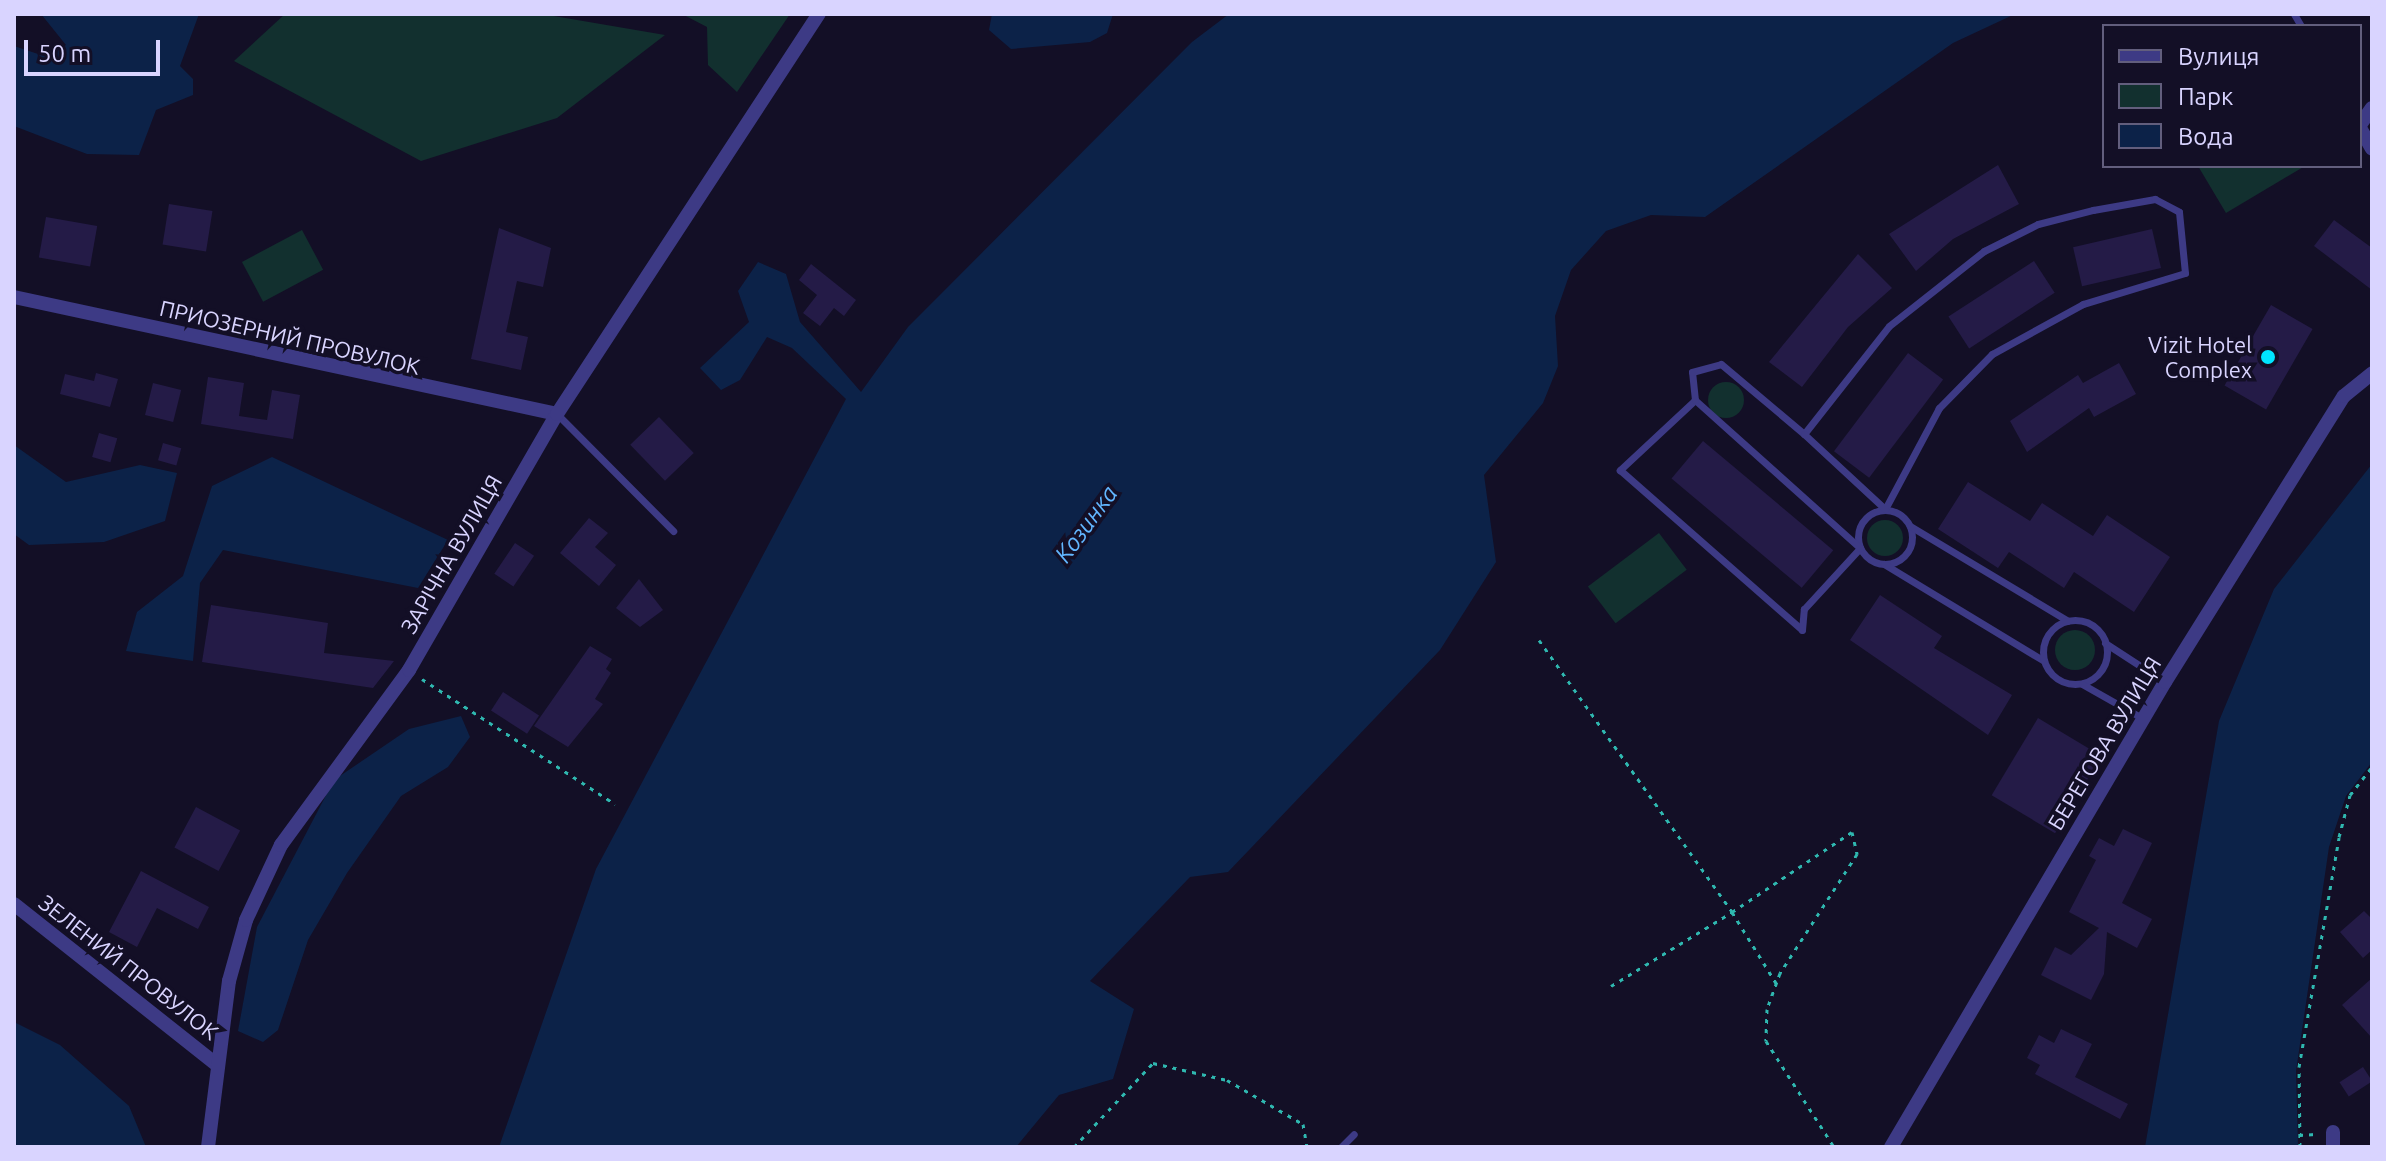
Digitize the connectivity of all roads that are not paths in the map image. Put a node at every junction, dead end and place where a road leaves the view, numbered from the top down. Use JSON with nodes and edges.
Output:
{"nodes":[{"id":1,"x":819,"y":14,"type":"edge"},
{"id":2,"x":2362,"y":130,"type":"edge"},
{"id":3,"x":2372,"y":149,"type":"edge"},
{"id":4,"x":14,"y":297,"type":"edge"},
{"id":5,"x":2372,"y":373,"type":"edge"},
{"id":6,"x":1695,"y":400,"type":"junction"},
{"id":7,"x":557,"y":414,"type":"junction"},
{"id":8,"x":1804,"y":434,"type":"junction"},
{"id":9,"x":1885,"y":509,"type":"junction"},
{"id":10,"x":1910,"y":526,"type":"junction"},
{"id":11,"x":673,"y":531,"type":"dead end"},
{"id":12,"x":1860,"y":548,"type":"junction"},
{"id":13,"x":1884,"y":564,"type":"junction"},
{"id":14,"x":2068,"y":621,"type":"junction"},
{"id":15,"x":2105,"y":643,"type":"junction"},
{"id":16,"x":2044,"y":661,"type":"junction"},
{"id":17,"x":2165,"y":682,"type":"junction"},
{"id":18,"x":2082,"y":684,"type":"junction"},
{"id":19,"x":2144,"y":719,"type":"junction"},
{"id":20,"x":14,"y":904,"type":"edge"},
{"id":21,"x":216,"y":1064,"type":"junction"},
{"id":22,"x":1354,"y":1134,"type":"dead end"},
{"id":23,"x":208,"y":1147,"type":"edge"},
{"id":24,"x":1341,"y":1147,"type":"edge"},
{"id":25,"x":1891,"y":1147,"type":"edge"}],
"edges":[{"from":1,"to":7,"type":"street","name":"ЗАРІЧНА ВУЛИЦЯ"},
{"from":2,"to":3,"type":"street"},
{"from":4,"to":7,"type":"street","name":"ПРИОЗЕРНИЙ ПРОВУЛОК"},
{"from":5,"to":17,"type":"street","name":"БЕРЕГОВА ВУЛИЦЯ"},
{"from":6,"to":8,"type":"lane"},
{"from":6,"to":12,"type":"lane"},
{"from":6,"to":12,"type":"lane"},
{"from":7,"to":11,"type":"lane"},
{"from":7,"to":21,"type":"street","name":"ЗАРІЧНА ВУЛИЦЯ"},
{"from":8,"to":9,"type":"lane"},
{"from":8,"to":9,"type":"lane"},
{"from":9,"to":10,"type":"lane"},
{"from":9,"to":12,"type":"lane"},
{"from":10,"to":13,"type":"lane"},
{"from":10,"to":14,"type":"lane"},
{"from":12,"to":13,"type":"lane"},
{"from":13,"to":16,"type":"lane"},
{"from":14,"to":15,"type":"lane"},
{"from":14,"to":16,"type":"lane"},
{"from":15,"to":17,"type":"lane"},
{"from":15,"to":18,"type":"lane"},
{"from":16,"to":18,"type":"lane"},
{"from":17,"to":19,"type":"street","name":"БЕРЕГОВА ВУЛИЦЯ"},
{"from":18,"to":19,"type":"lane"},
{"from":19,"to":25,"type":"street","name":"БЕРЕГОВА ВУЛИЦЯ"},
{"from":20,"to":21,"type":"street","name":"ЗЕЛЕНИЙ ПРОВУЛОК"},
{"from":21,"to":23,"type":"street","name":"ЗАРІЧНА ВУЛИЦЯ"},
{"from":22,"to":24,"type":"lane"}]}
